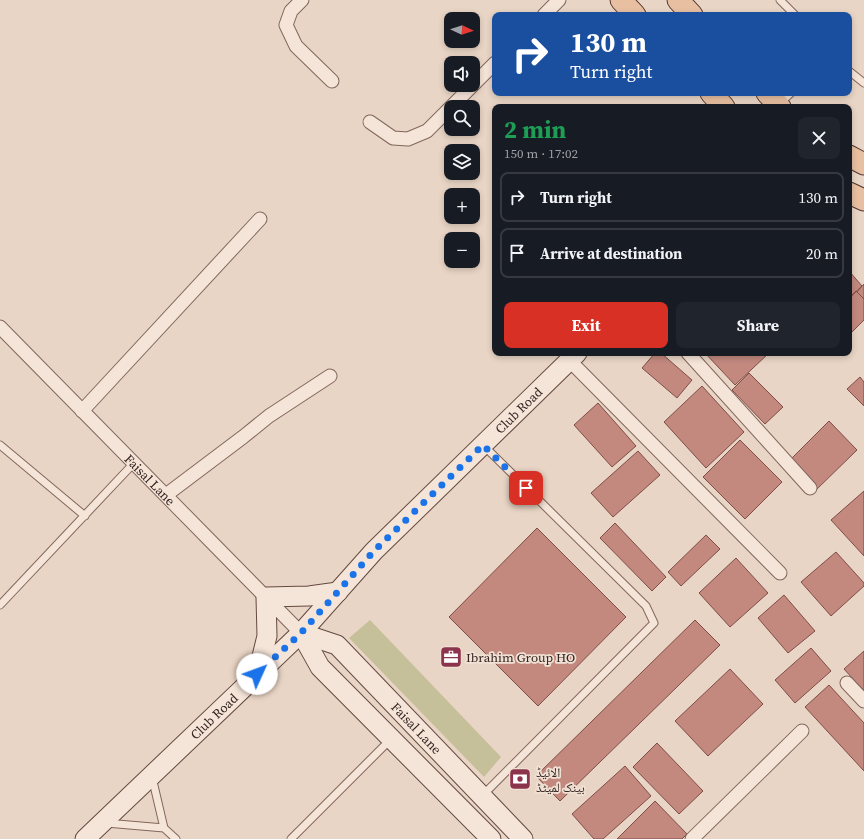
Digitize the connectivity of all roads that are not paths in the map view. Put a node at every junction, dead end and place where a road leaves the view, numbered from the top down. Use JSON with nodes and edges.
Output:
{"nodes":[{"id":1,"x":302,"y":0,"type":"edge"},
{"id":2,"x":559,"y":0,"type":"edge"},
{"id":3,"x":621,"y":0,"type":"edge"},
{"id":4,"x":678,"y":0,"type":"edge"},
{"id":5,"x":780,"y":0,"type":"edge"},
{"id":6,"x":547,"y":12,"type":"edge"},
{"id":7,"x":632,"y":12,"type":"edge"},
{"id":8,"x":689,"y":12,"type":"edge"},
{"id":9,"x":792,"y":12,"type":"edge"},
{"id":10,"x":492,"y":66,"type":"edge"},
{"id":11,"x":852,"y":73,"type":"edge"},
{"id":12,"x":332,"y":81,"type":"dead end"},
{"id":13,"x":864,"y":83,"type":"edge"},
{"id":14,"x":714,"y":96,"type":"edge"},
{"id":15,"x":721,"y":104,"type":"edge"},
{"id":16,"x":370,"y":122,"type":"dead end"},
{"id":17,"x":852,"y":158,"type":"edge"},
{"id":18,"x":864,"y":164,"type":"edge"},
{"id":19,"x":852,"y":194,"type":"edge"},
{"id":20,"x":864,"y":200,"type":"edge"},
{"id":21,"x":260,"y":219,"type":"dead end"},
{"id":22,"x":0,"y":327,"type":"edge"},
{"id":23,"x":573,"y":356,"type":"edge"},
{"id":24,"x":691,"y":356,"type":"edge"},
{"id":25,"x":330,"y":376,"type":"dead end"},
{"id":26,"x":82,"y":410,"type":"junction"},
{"id":27,"x":0,"y":445,"type":"edge"},
{"id":28,"x":483,"y":445,"type":"junction"},
{"id":29,"x":134,"y":463,"type":"junction"},
{"id":30,"x":810,"y":488,"type":"dead end"},
{"id":31,"x":166,"y":495,"type":"junction"},
{"id":32,"x":85,"y":516,"type":"junction"},
{"id":33,"x":780,"y":573,"type":"dead end"},
{"id":34,"x":338,"y":592,"type":"junction"},
{"id":35,"x":266,"y":597,"type":"junction"},
{"id":36,"x":0,"y":605,"type":"edge"},
{"id":37,"x":301,"y":633,"type":"junction"},
{"id":38,"x":257,"y":674,"type":"junction"},
{"id":39,"x":847,"y":683,"type":"dead end"},
{"id":40,"x":864,"y":701,"type":"edge"},
{"id":41,"x":802,"y":731,"type":"dead end"},
{"id":42,"x":392,"y":739,"type":"junction"},
{"id":43,"x":152,"y":774,"type":"junction"},
{"id":44,"x":482,"y":796,"type":"junction"},
{"id":45,"x":102,"y":822,"type":"junction"},
{"id":46,"x":164,"y":828,"type":"junction"},
{"id":47,"x":85,"y":839,"type":"edge"},
{"id":48,"x":176,"y":839,"type":"edge"},
{"id":49,"x":291,"y":839,"type":"edge"},
{"id":50,"x":491,"y":839,"type":"edge"},
{"id":51,"x":523,"y":839,"type":"edge"},
{"id":52,"x":692,"y":839,"type":"edge"}],
"edges":[{"from":1,"to":12,"type":"street"},
{"from":2,"to":6,"type":"street"},
{"from":3,"to":7,"type":"main road"},
{"from":4,"to":8,"type":"main road"},
{"from":5,"to":9,"type":"lane"},
{"from":10,"to":16,"type":"street"},
{"from":11,"to":13,"type":"lane"},
{"from":14,"to":15,"type":"main road"},
{"from":17,"to":18,"type":"main road"},
{"from":19,"to":20,"type":"main road"},
{"from":21,"to":26,"type":"street"},
{"from":22,"to":26,"type":"street","name":"Faisal Lane"},
{"from":23,"to":28,"type":"main road","name":"Club Road"},
{"from":23,"to":33,"type":"street"},
{"from":24,"to":30,"type":"street"},
{"from":25,"to":31,"type":"street"},
{"from":26,"to":29,"type":"street","name":"Faisal Lane"},
{"from":27,"to":32,"type":"lane"},
{"from":28,"to":34,"type":"main road","name":"Club Road"},
{"from":28,"to":44,"type":"lane"},
{"from":29,"to":31,"type":"street","name":"Faisal Lane"},
{"from":29,"to":32,"type":"lane"},
{"from":31,"to":35,"type":"street","name":"Faisal Lane"},
{"from":32,"to":36,"type":"lane"},
{"from":34,"to":35,"type":"main road"},
{"from":34,"to":37,"type":"main road","name":"Club Road"},
{"from":35,"to":37,"type":"street","name":"Faisal Lane"},
{"from":35,"to":38,"type":"main road"},
{"from":37,"to":38,"type":"main road","name":"Club Road"},
{"from":37,"to":42,"type":"main road","name":"Faisal Lane"},
{"from":37,"to":44,"type":"main road","name":"Faisal Lane"},
{"from":38,"to":43,"type":"main road","name":"Club Road"},
{"from":39,"to":40,"type":"street"},
{"from":41,"to":52,"type":"street"},
{"from":42,"to":49,"type":"lane"},
{"from":42,"to":50,"type":"main road","name":"Faisal Lane"},
{"from":43,"to":45,"type":"main road","name":"Club Road"},
{"from":43,"to":46,"type":"lane"},
{"from":44,"to":51,"type":"main road","name":"Faisal Lane"},
{"from":45,"to":46,"type":"lane"},
{"from":45,"to":47,"type":"main road","name":"Club Road"},
{"from":46,"to":48,"type":"lane"}]}
